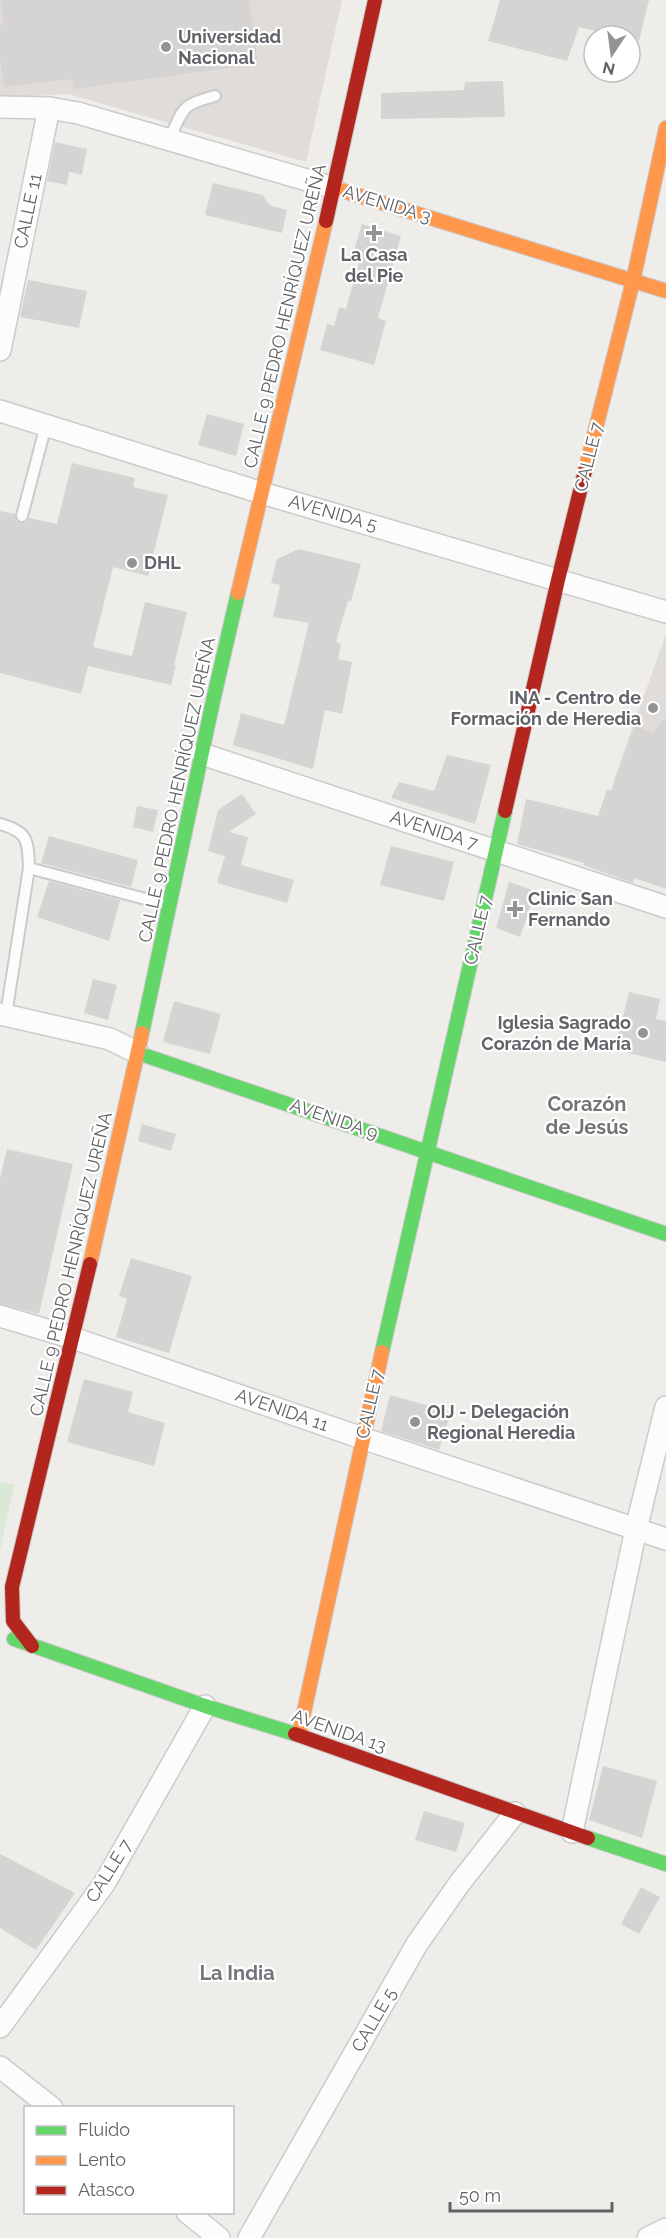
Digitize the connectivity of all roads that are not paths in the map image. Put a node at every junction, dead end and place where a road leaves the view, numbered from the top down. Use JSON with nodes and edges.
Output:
{"nodes":[{"id":1,"x":375,"y":0,"type":"edge"},
{"id":2,"x":215,"y":96,"type":"dead end"},
{"id":3,"x":0,"y":107,"type":"edge"},
{"id":4,"x":49,"y":108,"type":"junction"},
{"id":5,"x":666,"y":128,"type":"edge"},
{"id":6,"x":169,"y":140,"type":"junction"},
{"id":7,"x":334,"y":188,"type":"junction"},
{"id":8,"x":633,"y":281,"type":"junction"},
{"id":9,"x":666,"y":291,"type":"edge"},
{"id":10,"x":0,"y":350,"type":"edge"},
{"id":11,"x":0,"y":411,"type":"edge"},
{"id":12,"x":46,"y":426,"type":"junction"},
{"id":13,"x":262,"y":493,"type":"junction"},
{"id":14,"x":22,"y":516,"type":"dead end"},
{"id":15,"x":558,"y":580,"type":"junction"},
{"id":16,"x":666,"y":612,"type":"edge"},
{"id":17,"x":202,"y":754,"type":"junction"},
{"id":18,"x":0,"y":824,"type":"edge"},
{"id":19,"x":496,"y":851,"type":"junction"},
{"id":20,"x":29,"y":868,"type":"junction"},
{"id":21,"x":171,"y":906,"type":"junction"},
{"id":22,"x":666,"y":907,"type":"edge"},
{"id":23,"x":3,"y":1015,"type":"edge"},
{"id":24,"x":138,"y":1053,"type":"junction"},
{"id":25,"x":428,"y":1151,"type":"junction"},
{"id":26,"x":666,"y":1234,"type":"edge"},
{"id":27,"x":0,"y":1316,"type":"edge"},
{"id":28,"x":73,"y":1338,"type":"junction"},
{"id":29,"x":666,"y":1407,"type":"edge"},
{"id":30,"x":362,"y":1438,"type":"junction"},
{"id":31,"x":636,"y":1530,"type":"junction"},
{"id":32,"x":666,"y":1539,"type":"edge"},
{"id":33,"x":12,"y":1587,"type":"junction"},
{"id":34,"x":0,"y":1600,"type":"edge"},
{"id":35,"x":0,"y":1633,"type":"edge"},
{"id":36,"x":32,"y":1646,"type":"junction"},
{"id":37,"x":205,"y":1706,"type":"junction"},
{"id":38,"x":299,"y":1735,"type":"junction"},
{"id":39,"x":515,"y":1813,"type":"junction"},
{"id":40,"x":572,"y":1832,"type":"junction"},
{"id":41,"x":666,"y":1864,"type":"edge"},
{"id":42,"x":0,"y":2027,"type":"edge"},
{"id":43,"x":0,"y":2067,"type":"edge"},
{"id":44,"x":49,"y":2106,"type":"edge"},
{"id":45,"x":189,"y":2214,"type":"edge"},
{"id":46,"x":666,"y":2229,"type":"edge"},
{"id":47,"x":219,"y":2238,"type":"edge"},
{"id":48,"x":249,"y":2238,"type":"edge"},
{"id":49,"x":648,"y":2238,"type":"edge"}],
"edges":[{"from":1,"to":7,"type":"main road","name":"CALLE 9 PEDRO HENRÍQUEZ UREÑA"},
{"from":2,"to":6,"type":"lane"},
{"from":3,"to":4,"type":"street","name":"AVENIDA 3"},
{"from":4,"to":6,"type":"street","name":"AVENIDA 3"},
{"from":4,"to":10,"type":"street","name":"CALLE 11"},
{"from":5,"to":8,"type":"main road","name":"CALLE 7"},
{"from":6,"to":7,"type":"street","name":"AVENIDA 3"},
{"from":7,"to":8,"type":"main road","name":"AVENIDA 3"},
{"from":7,"to":13,"type":"main road","name":"CALLE 9 PEDRO HENRÍQUEZ UREÑA"},
{"from":8,"to":9,"type":"main road","name":"AVENIDA 3"},
{"from":8,"to":15,"type":"main road","name":"CALLE 7"},
{"from":11,"to":12,"type":"street","name":"AVENIDA 5"},
{"from":12,"to":13,"type":"street","name":"AVENIDA 5"},
{"from":12,"to":14,"type":"lane"},
{"from":13,"to":15,"type":"street","name":"AVENIDA 5"},
{"from":13,"to":17,"type":"main road","name":"CALLE 9 PEDRO HENRÍQUEZ UREÑA"},
{"from":15,"to":16,"type":"street","name":"AVENIDA 5"},
{"from":15,"to":19,"type":"main road","name":"CALLE 7"},
{"from":17,"to":19,"type":"street","name":"AVENIDA 7"},
{"from":17,"to":21,"type":"main road","name":"CALLE 9 PEDRO HENRÍQUEZ UREÑA"},
{"from":18,"to":20,"type":"lane"},
{"from":19,"to":22,"type":"street","name":"AVENIDA 7"},
{"from":19,"to":25,"type":"main road","name":"CALLE 7"},
{"from":20,"to":21,"type":"lane"},
{"from":20,"to":23,"type":"lane"},
{"from":21,"to":24,"type":"main road","name":"CALLE 9 PEDRO HENRÍQUEZ UREÑA"},
{"from":23,"to":24,"type":"street","name":"AVENIDA 9"},
{"from":24,"to":25,"type":"main road","name":"AVENIDA 9"},
{"from":24,"to":28,"type":"main road","name":"CALLE 9 PEDRO HENRÍQUEZ UREÑA"},
{"from":25,"to":26,"type":"main road","name":"AVENIDA 9"},
{"from":25,"to":30,"type":"main road","name":"CALLE 7"},
{"from":27,"to":28,"type":"street","name":"AVENIDA 11"},
{"from":28,"to":30,"type":"street","name":"AVENIDA 11"},
{"from":28,"to":33,"type":"main road","name":"CALLE 9 PEDRO HENRÍQUEZ UREÑA"},
{"from":29,"to":31,"type":"street"},
{"from":30,"to":31,"type":"street","name":"AVENIDA 11"},
{"from":30,"to":38,"type":"main road","name":"CALLE 7"},
{"from":31,"to":32,"type":"street","name":"AVENIDA 11"},
{"from":31,"to":40,"type":"street"},
{"from":33,"to":34,"type":"main road","name":"CALLE 9 PEDRO HENRÍQUEZ UREÑA"},
{"from":33,"to":36,"type":"main road","name":"CALLE 9 PEDRO HENRÍQUEZ UREÑA"},
{"from":35,"to":36,"type":"main road","name":"AVENIDA 13"},
{"from":36,"to":37,"type":"main road","name":"AVENIDA 13"},
{"from":37,"to":38,"type":"main road","name":"AVENIDA 13"},
{"from":37,"to":42,"type":"street","name":"CALLE 7"},
{"from":38,"to":39,"type":"main road","name":"AVENIDA 13"},
{"from":39,"to":40,"type":"main road","name":"AVENIDA 13"},
{"from":39,"to":48,"type":"street","name":"CALLE 5"},
{"from":40,"to":41,"type":"main road","name":"AVENIDA 13"},
{"from":43,"to":44,"type":"street"},
{"from":45,"to":47,"type":"street"},
{"from":46,"to":49,"type":"street"}]}
